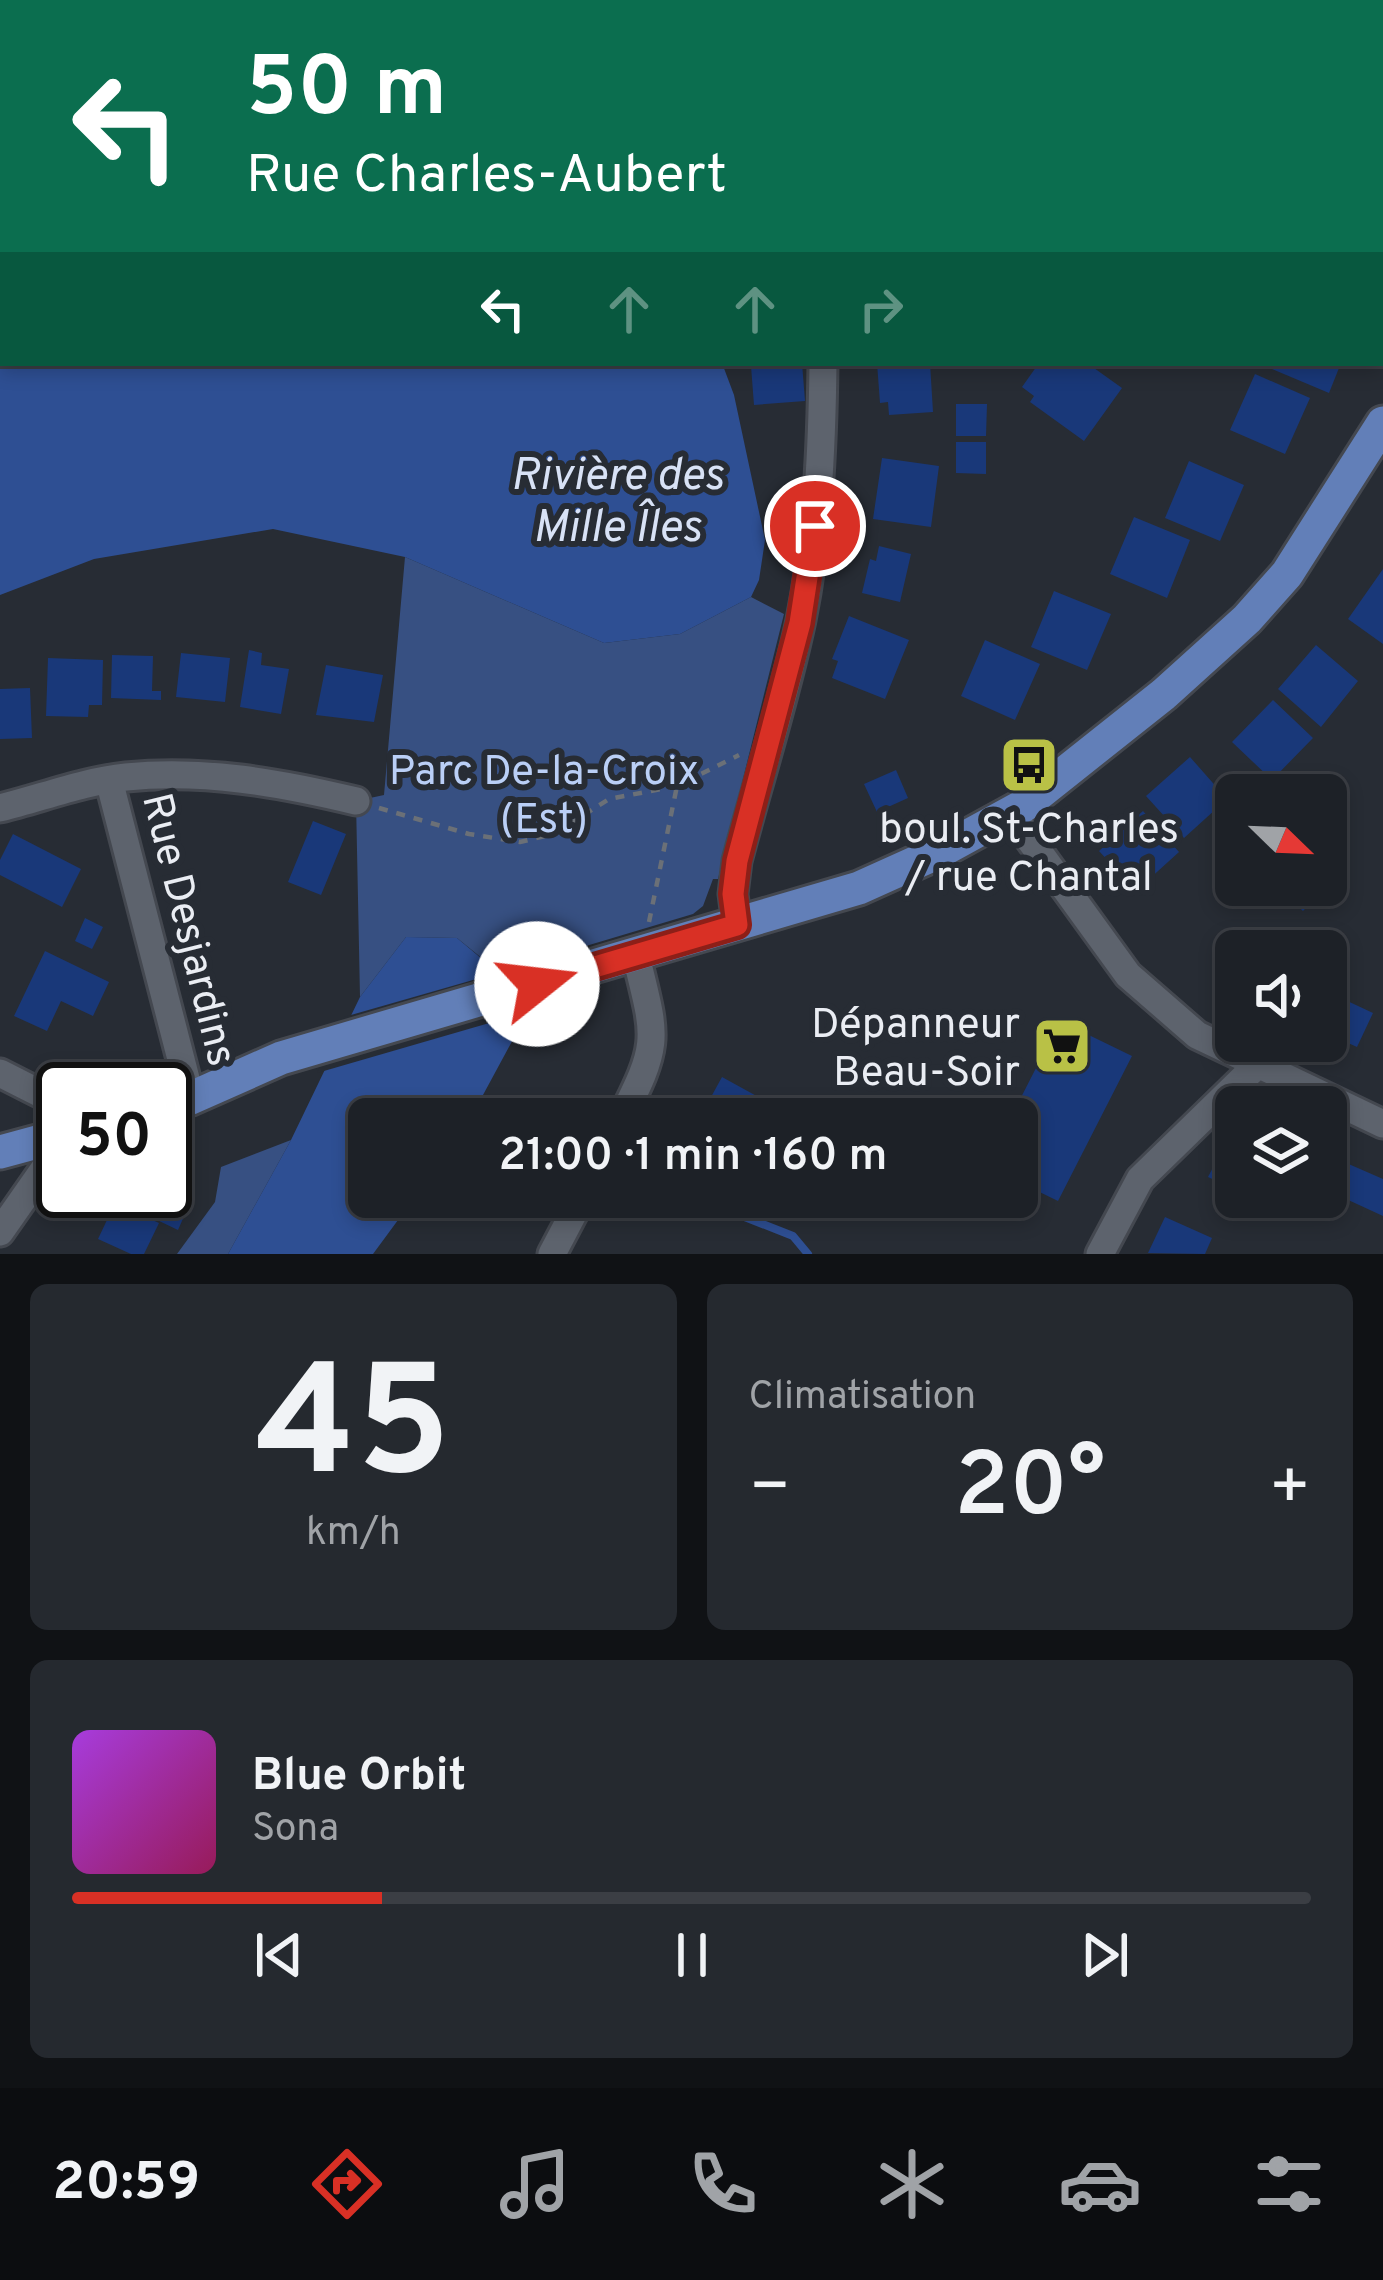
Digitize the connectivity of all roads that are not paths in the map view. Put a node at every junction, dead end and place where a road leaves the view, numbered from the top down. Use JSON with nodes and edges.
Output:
{"nodes":[{"id":1,"x":824,"y":366,"type":"edge"},
{"id":2,"x":1383,"y":423,"type":"edge"},
{"id":3,"x":110,"y":780,"type":"junction"},
{"id":4,"x":356,"y":801,"type":"road end"},
{"id":5,"x":0,"y":808,"type":"edge"},
{"id":6,"x":1009,"y":812,"type":"junction"},
{"id":7,"x":737,"y":925,"type":"junction"},
{"id":8,"x":641,"y":944,"type":"junction"},
{"id":9,"x":170,"y":1062,"type":"edge"},
{"id":10,"x":1256,"y":1066,"type":"junction"},
{"id":11,"x":0,"y":1072,"type":"edge"},
{"id":12,"x":36,"y":1091,"type":"edge"},
{"id":13,"x":192,"y":1096,"type":"edge"},
{"id":14,"x":632,"y":1098,"type":"edge"},
{"id":15,"x":1383,"y":1124,"type":"edge"},
{"id":16,"x":36,"y":1144,"type":"edge"},
{"id":17,"x":0,"y":1152,"type":"edge"},
{"id":18,"x":36,"y":1176,"type":"edge"},
{"id":19,"x":571,"y":1218,"type":"edge"},
{"id":20,"x":2,"y":1224,"type":"edge"},
{"id":21,"x":552,"y":1254,"type":"edge"},
{"id":22,"x":1100,"y":1254,"type":"edge"}],
"edges":[{"from":1,"to":7,"type":"street"},
{"from":2,"to":6,"type":"main road"},
{"from":3,"to":4,"type":"street","name":"Rue Desjardins"},
{"from":3,"to":5,"type":"street","name":"Rue Desjardins"},
{"from":3,"to":9,"type":"street","name":"Rue Desjardins"},
{"from":6,"to":7,"type":"main road"},
{"from":6,"to":10,"type":"street"},
{"from":7,"to":8,"type":"main road"},
{"from":8,"to":13,"type":"main road"},
{"from":8,"to":14,"type":"street"},
{"from":10,"to":15,"type":"street"},
{"from":10,"to":22,"type":"street"},
{"from":11,"to":12,"type":"street"},
{"from":16,"to":17,"type":"main road"},
{"from":18,"to":20,"type":"street"},
{"from":19,"to":21,"type":"street"}]}
